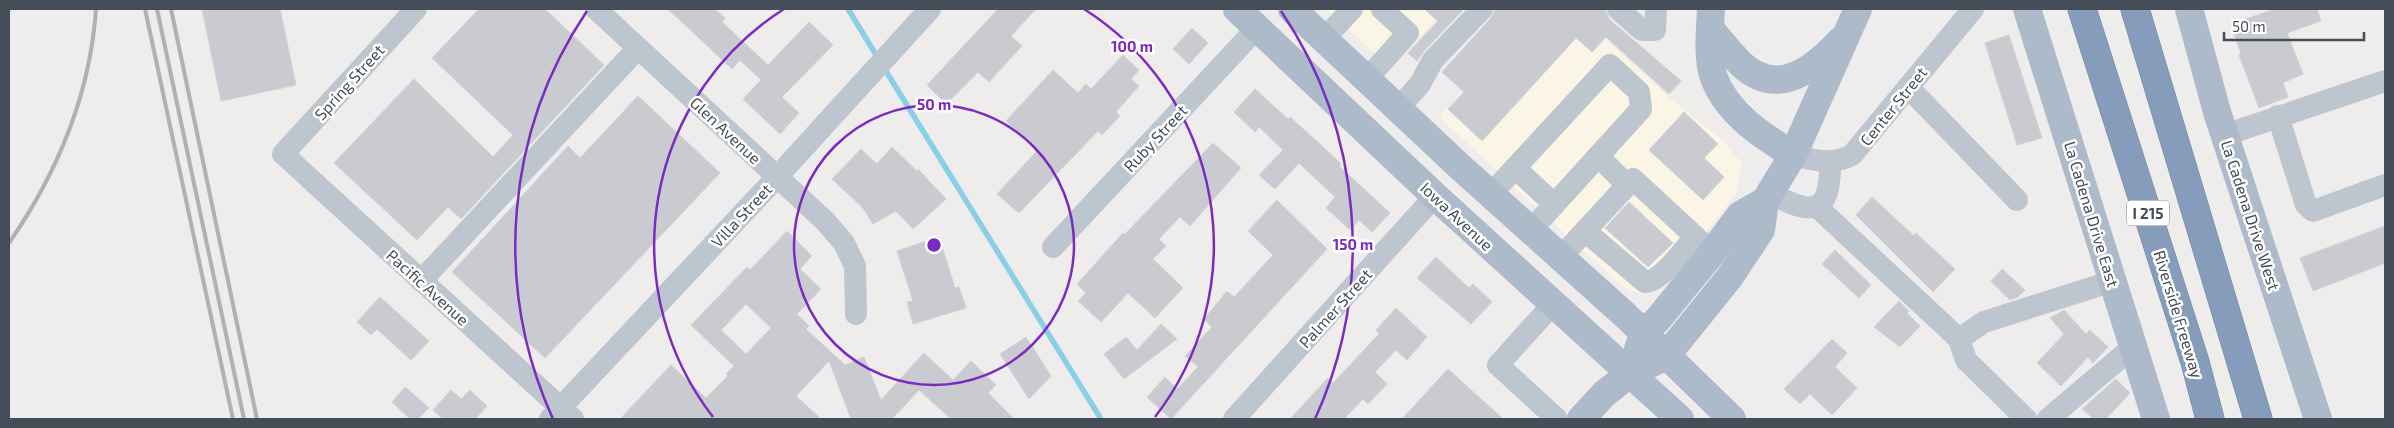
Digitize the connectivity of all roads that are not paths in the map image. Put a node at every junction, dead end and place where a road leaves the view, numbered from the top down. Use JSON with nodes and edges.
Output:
{"nodes":[{"id":1,"x":416,"y":9,"type":"edge"},
{"id":2,"x":596,"y":9,"type":"edge"},
{"id":3,"x":930,"y":9,"type":"edge"},
{"id":4,"x":1237,"y":9,"type":"edge"},
{"id":5,"x":1292,"y":9,"type":"edge"},
{"id":6,"x":1352,"y":9,"type":"edge"},
{"id":7,"x":1382,"y":9,"type":"edge"},
{"id":8,"x":1482,"y":9,"type":"edge"},
{"id":9,"x":1618,"y":9,"type":"edge"},
{"id":10,"x":1656,"y":9,"type":"edge"},
{"id":11,"x":1974,"y":9,"type":"edge"},
{"id":12,"x":2027,"y":9,"type":"edge"},
{"id":13,"x":2082,"y":9,"type":"edge"},
{"id":14,"x":2135,"y":9,"type":"edge"},
{"id":15,"x":2190,"y":9,"type":"edge"},
{"id":16,"x":1710,"y":19,"type":"edge"},
{"id":17,"x":1853,"y":21,"type":"edge"},
{"id":18,"x":1257,"y":28,"type":"junction"},
{"id":19,"x":1324,"y":39,"type":"junction"},
{"id":20,"x":638,"y":48,"type":"junction"},
{"id":21,"x":1367,"y":79,"type":"junction"},
{"id":22,"x":2385,"y":81,"type":"edge"},
{"id":23,"x":1908,"y":87,"type":"junction"},
{"id":24,"x":1398,"y":108,"type":"junction"},
{"id":25,"x":2278,"y":116,"type":"junction"},
{"id":26,"x":2224,"y":135,"type":"junction"},
{"id":27,"x":283,"y":154,"type":"joint"},
{"id":28,"x":1793,"y":155,"type":"junction"},
{"id":29,"x":1598,"y":156,"type":"junction"},
{"id":30,"x":1830,"y":162,"type":"junction"},
{"id":31,"x":1515,"y":168,"type":"junction"},
{"id":32,"x":777,"y":177,"type":"junction"},
{"id":33,"x":1627,"y":185,"type":"junction"},
{"id":34,"x":2385,"y":186,"type":"edge"},
{"id":35,"x":1491,"y":194,"type":"junction"},
{"id":36,"x":1435,"y":196,"type":"junction"},
{"id":37,"x":1768,"y":197,"type":"junction"},
{"id":38,"x":2018,"y":200,"type":"dead end"},
{"id":39,"x":1554,"y":204,"type":"junction"},
{"id":40,"x":1816,"y":206,"type":"junction"},
{"id":41,"x":1531,"y":230,"type":"junction"},
{"id":42,"x":1585,"y":231,"type":"junction"},
{"id":43,"x":1704,"y":245,"type":"junction"},
{"id":44,"x":1053,"y":247,"type":"dead end"},
{"id":45,"x":1561,"y":257,"type":"junction"},
{"id":46,"x":422,"y":280,"type":"junction"},
{"id":47,"x":2113,"y":282,"type":"junction"},
{"id":48,"x":1553,"y":304,"type":"junction"},
{"id":49,"x":856,"y":314,"type":"dead end"},
{"id":50,"x":1644,"y":332,"type":"junction"},
{"id":51,"x":1959,"y":339,"type":"junction"},
{"id":52,"x":2134,"y":347,"type":"junction"},
{"id":53,"x":1666,"y":356,"type":"junction"},
{"id":54,"x":1630,"y":374,"type":"junction"},
{"id":55,"x":561,"y":415,"type":"edge"},
{"id":56,"x":1234,"y":419,"type":"edge"},
{"id":57,"x":1557,"y":419,"type":"edge"},
{"id":58,"x":1581,"y":419,"type":"edge"},
{"id":59,"x":1680,"y":419,"type":"edge"},
{"id":60,"x":1732,"y":419,"type":"edge"},
{"id":61,"x":2026,"y":419,"type":"edge"},
{"id":62,"x":2048,"y":419,"type":"edge"},
{"id":63,"x":2156,"y":419,"type":"edge"},
{"id":64,"x":2210,"y":419,"type":"edge"},
{"id":65,"x":2258,"y":419,"type":"edge"},
{"id":66,"x":2318,"y":419,"type":"edge"}],
"edges":[{"from":1,"to":27,"type":"street","name":"Spring Street"},
{"from":2,"to":20,"type":"street","name":"Glen Avenue"},
{"from":3,"to":32,"type":"street","name":"Villa Street"},
{"from":4,"to":18,"type":"main road","name":"Iowa Avenue"},
{"from":5,"to":19,"type":"main road"},
{"from":6,"to":19,"type":"street"},
{"from":7,"to":21,"type":"street"},
{"from":8,"to":24,"type":"street"},
{"from":9,"to":10,"type":"street"},
{"from":11,"to":23,"type":"street","name":"Center Street"},
{"from":12,"to":47,"type":"main road","name":"La Cadena Drive East"},
{"from":13,"to":64,"type":"highway","name":"Riverside Freeway","number":"I 215"},
{"from":14,"to":65,"type":"highway","number":"I 215"},
{"from":15,"to":26,"type":"main road","name":"La Cadena Drive West"},
{"from":16,"to":17,"type":"main road"},
{"from":16,"to":28,"type":"main road"},
{"from":17,"to":28,"type":"main road"},
{"from":18,"to":36,"type":"main road","name":"Iowa Avenue"},
{"from":18,"to":44,"type":"street","name":"Ruby Street"},
{"from":19,"to":21,"type":"main road"},
{"from":20,"to":32,"type":"street","name":"Glen Avenue"},
{"from":20,"to":46,"type":"street"},
{"from":21,"to":24,"type":"main road"},
{"from":22,"to":25,"type":"street"},
{"from":23,"to":30,"type":"street","name":"Center Street"},
{"from":23,"to":38,"type":"street"},
{"from":24,"to":35,"type":"main road"},
{"from":25,"to":26,"type":"street"},
{"from":25,"to":34,"type":"street"},
{"from":26,"to":66,"type":"main road","name":"La Cadena Drive West"},
{"from":27,"to":46,"type":"street","name":"Pacific Avenue"},
{"from":28,"to":30,"type":"street","name":"Center Street"},
{"from":28,"to":37,"type":"main road"},
{"from":29,"to":31,"type":"street"},
{"from":29,"to":33,"type":"street"},
{"from":29,"to":39,"type":"street"},
{"from":30,"to":40,"type":"street"},
{"from":31,"to":35,"type":"street"},
{"from":31,"to":39,"type":"street"},
{"from":32,"to":49,"type":"street","name":"Glen Avenue"},
{"from":32,"to":55,"type":"street","name":"Villa Street"},
{"from":33,"to":42,"type":"street"},
{"from":33,"to":43,"type":"street"},
{"from":35,"to":41,"type":"main road"},
{"from":36,"to":48,"type":"main road","name":"Iowa Avenue"},
{"from":36,"to":56,"type":"street","name":"Palmer Street"},
{"from":37,"to":40,"type":"street"},
{"from":37,"to":43,"type":"main road"},
{"from":37,"to":53,"type":"main road"},
{"from":39,"to":41,"type":"street"},
{"from":40,"to":51,"type":"street"},
{"from":41,"to":45,"type":"main road"},
{"from":42,"to":43,"type":"street"},
{"from":42,"to":45,"type":"street"},
{"from":43,"to":50,"type":"main road"},
{"from":45,"to":50,"type":"main road"},
{"from":46,"to":55,"type":"street","name":"Pacific Avenue"},
{"from":47,"to":51,"type":"street"},
{"from":47,"to":52,"type":"main road","name":"La Cadena Drive East"},
{"from":48,"to":54,"type":"main road","name":"Iowa Avenue"},
{"from":48,"to":57,"type":"street"},
{"from":50,"to":53,"type":"main road"},
{"from":50,"to":54,"type":"main road"},
{"from":51,"to":61,"type":"street"},
{"from":52,"to":62,"type":"street"},
{"from":52,"to":63,"type":"main road","name":"La Cadena Drive East"},
{"from":53,"to":54,"type":"main road"},
{"from":53,"to":60,"type":"main road"},
{"from":54,"to":58,"type":"main road"},
{"from":54,"to":59,"type":"main road","name":"Iowa Avenue"}]}
